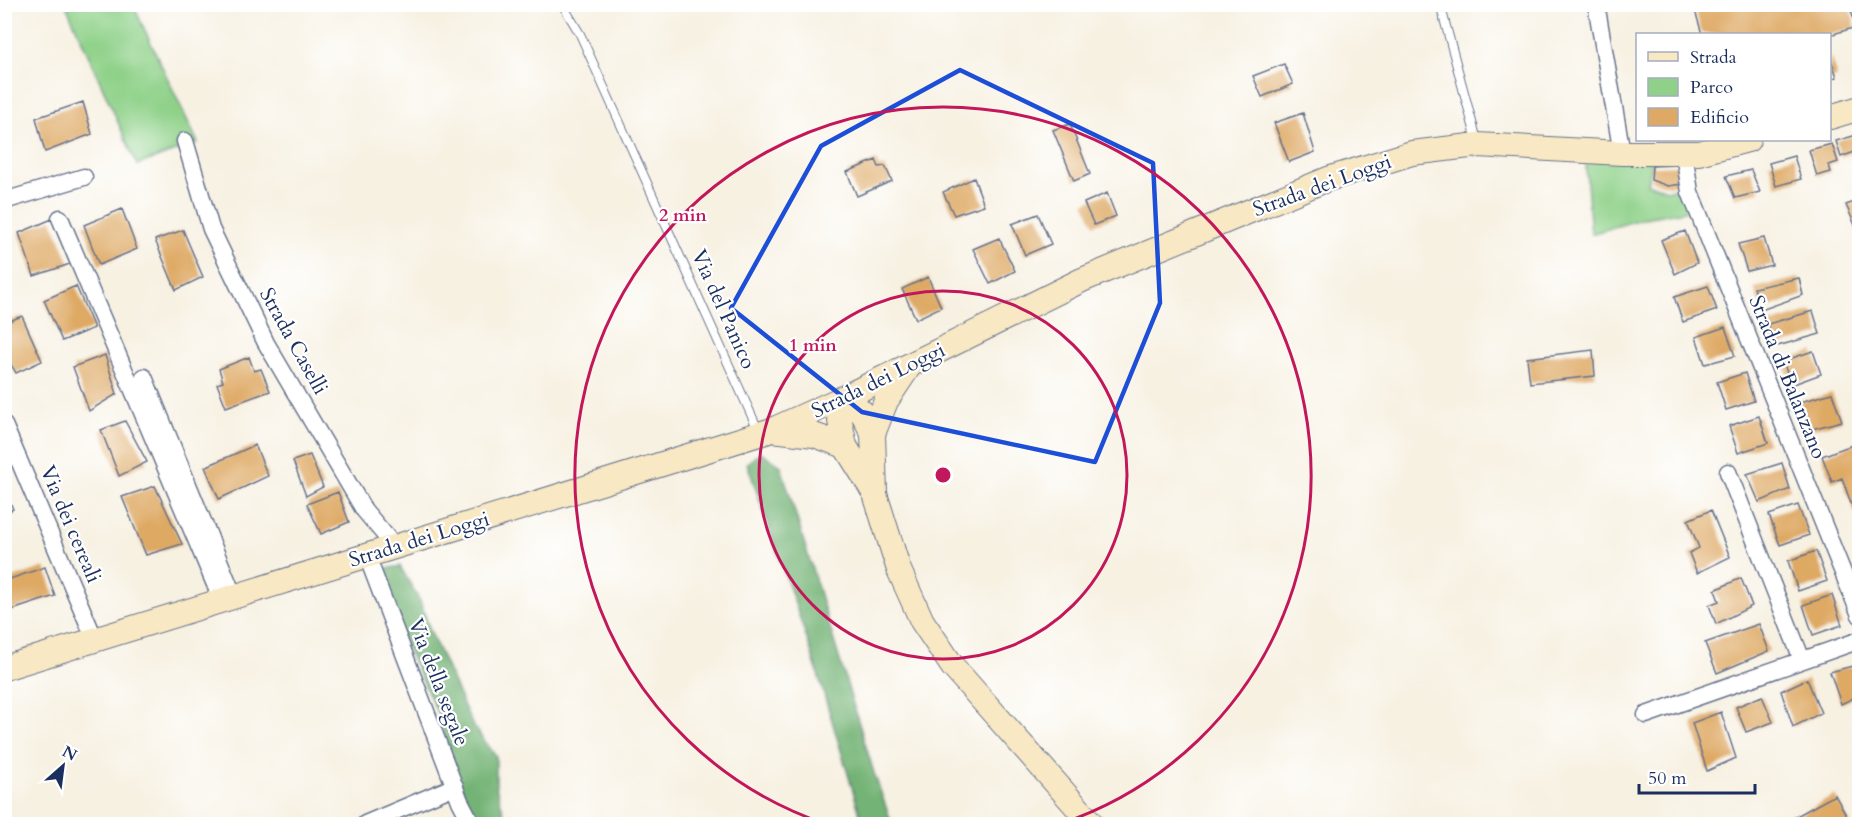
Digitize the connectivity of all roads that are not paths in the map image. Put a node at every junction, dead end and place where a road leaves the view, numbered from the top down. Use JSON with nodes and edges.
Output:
{"nodes":[{"id":1,"x":562,"y":4,"type":"edge"},
{"id":2,"x":1440,"y":4,"type":"edge"},
{"id":3,"x":1596,"y":4,"type":"edge"},
{"id":4,"x":1860,"y":108,"type":"edge"},
{"id":5,"x":1831,"y":117,"type":"edge"},
{"id":6,"x":185,"y":141,"type":"dead end"},
{"id":7,"x":1744,"y":141,"type":"edge"},
{"id":8,"x":1478,"y":145,"type":"junction"},
{"id":9,"x":1622,"y":153,"type":"junction"},
{"id":10,"x":1684,"y":153,"type":"junction"},
{"id":11,"x":84,"y":177,"type":"dead end"},
{"id":12,"x":4,"y":201,"type":"edge"},
{"id":13,"x":60,"y":218,"type":"dead end"},
{"id":14,"x":910,"y":365,"type":"junction"},
{"id":15,"x":144,"y":377,"type":"dead end"},
{"id":16,"x":845,"y":397,"type":"junction"},
{"id":17,"x":4,"y":425,"type":"edge"},
{"id":18,"x":766,"y":432,"type":"junction"},
{"id":19,"x":873,"y":434,"type":"junction"},
{"id":20,"x":844,"y":446,"type":"junction"},
{"id":21,"x":1728,"y":472,"type":"dead end"},
{"id":22,"x":875,"y":494,"type":"junction"},
{"id":23,"x":394,"y":547,"type":"junction"},
{"id":24,"x":367,"y":556,"type":"junction"},
{"id":25,"x":228,"y":599,"type":"junction"},
{"id":26,"x":1857,"y":604,"type":"edge"},
{"id":27,"x":95,"y":640,"type":"junction"},
{"id":28,"x":1860,"y":640,"type":"edge"},
{"id":29,"x":1802,"y":660,"type":"junction"},
{"id":30,"x":4,"y":668,"type":"edge"},
{"id":31,"x":1646,"y":715,"type":"dead end"},
{"id":32,"x":455,"y":786,"type":"junction"},
{"id":33,"x":365,"y":825,"type":"edge"},
{"id":34,"x":472,"y":825,"type":"edge"},
{"id":35,"x":1092,"y":825,"type":"edge"}],
"edges":[{"from":1,"to":18,"type":"lane","name":"Via del Panico"},
{"from":2,"to":8,"type":"lane"},
{"from":3,"to":9,"type":"street"},
{"from":4,"to":5,"type":"street"},
{"from":6,"to":23,"type":"street","name":"Strada Caselli"},
{"from":7,"to":10,"type":"street","name":"Strada dei Loggi"},
{"from":8,"to":9,"type":"street","name":"Strada dei Loggi"},
{"from":8,"to":14,"type":"street","name":"Strada dei Loggi"},
{"from":9,"to":10,"type":"street","name":"Strada dei Loggi"},
{"from":10,"to":26,"type":"street","name":"Strada di Balanzano"},
{"from":11,"to":12,"type":"street"},
{"from":13,"to":25,"type":"street"},
{"from":14,"to":16,"type":"street","name":"Strada dei Loggi"},
{"from":14,"to":19,"type":"street"},
{"from":15,"to":25,"type":"street"},
{"from":16,"to":18,"type":"street","name":"Strada dei Loggi"},
{"from":16,"to":19,"type":"street"},
{"from":16,"to":20,"type":"street"},
{"from":17,"to":27,"type":"street","name":"Via dei cereali"},
{"from":18,"to":20,"type":"street"},
{"from":18,"to":23,"type":"street","name":"Strada dei Loggi"},
{"from":19,"to":22,"type":"street"},
{"from":20,"to":22,"type":"street"},
{"from":21,"to":29,"type":"street"},
{"from":22,"to":35,"type":"street"},
{"from":23,"to":24,"type":"street","name":"Strada dei Loggi"},
{"from":24,"to":25,"type":"street","name":"Strada dei Loggi"},
{"from":24,"to":32,"type":"street","name":"Via della segale"},
{"from":25,"to":27,"type":"street","name":"Strada dei Loggi"},
{"from":27,"to":30,"type":"street","name":"Strada dei Loggi"},
{"from":28,"to":29,"type":"street"},
{"from":29,"to":31,"type":"street"},
{"from":32,"to":33,"type":"street"},
{"from":32,"to":34,"type":"street","name":"Via della segale"}]}
